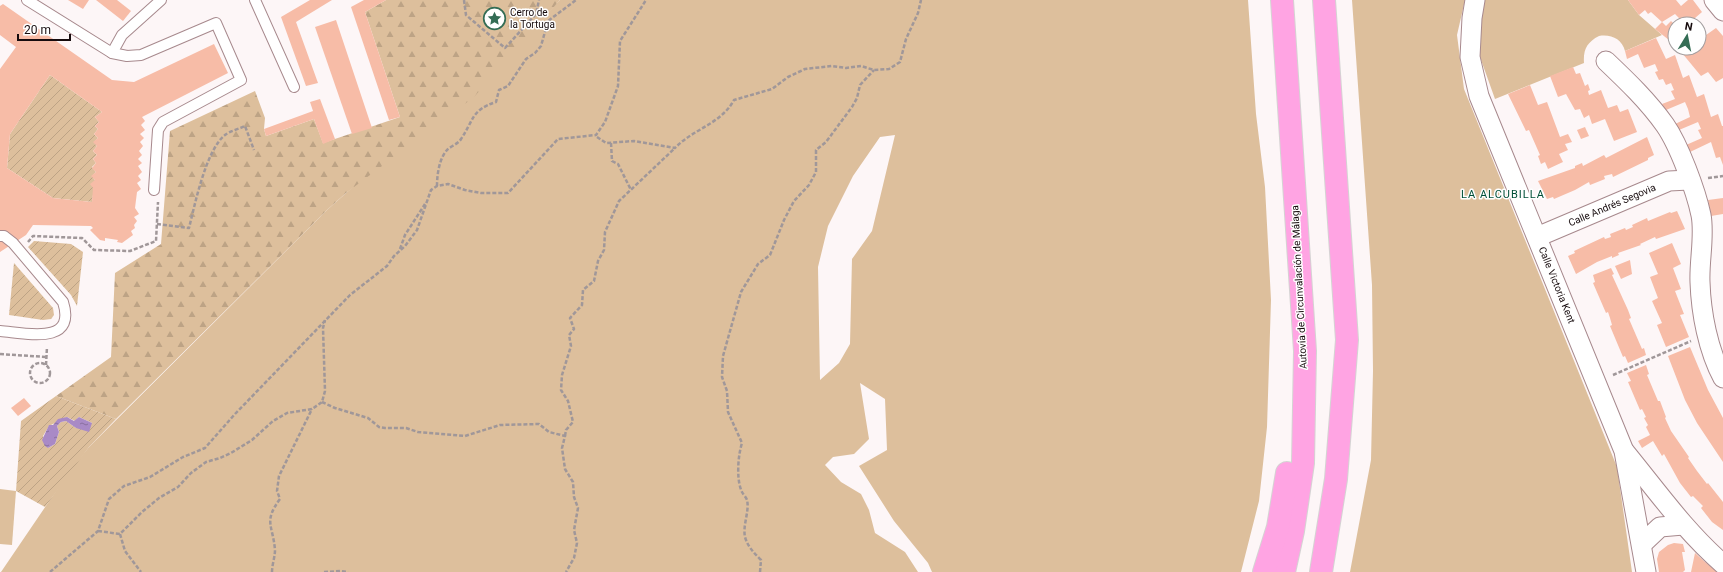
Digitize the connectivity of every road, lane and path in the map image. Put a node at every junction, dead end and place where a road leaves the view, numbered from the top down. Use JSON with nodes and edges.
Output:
{"nodes":[{"id":1,"x":27,"y":0,"type":"edge"},
{"id":2,"x":162,"y":0,"type":"edge"},
{"id":3,"x":255,"y":0,"type":"edge"},
{"id":4,"x":464,"y":0,"type":"edge"},
{"id":5,"x":540,"y":0,"type":"edge"},
{"id":6,"x":576,"y":0,"type":"edge"},
{"id":7,"x":646,"y":0,"type":"edge"},
{"id":8,"x":921,"y":0,"type":"edge"},
{"id":9,"x":1282,"y":0,"type":"edge"},
{"id":10,"x":1324,"y":0,"type":"edge"},
{"id":11,"x":1475,"y":0,"type":"edge"},
{"id":12,"x":1714,"y":0,"type":"edge"},
{"id":13,"x":1723,"y":11,"type":"edge"},
{"id":14,"x":112,"y":53,"type":"junction"},
{"id":15,"x":1606,"y":61,"type":"dead end"},
{"id":16,"x":874,"y":70,"type":"junction"},
{"id":17,"x":294,"y":88,"type":"dead end"},
{"id":18,"x":597,"y":137,"type":"dead end"},
{"id":19,"x":611,"y":143,"type":"junction"},
{"id":20,"x":675,"y":148,"type":"junction"},
{"id":21,"x":254,"y":150,"type":"dead end"},
{"id":22,"x":1723,"y":176,"type":"edge"},
{"id":23,"x":1695,"y":180,"type":"junction"},
{"id":24,"x":436,"y":186,"type":"junction"},
{"id":25,"x":154,"y":190,"type":"joint"},
{"id":26,"x":631,"y":190,"type":"junction"},
{"id":27,"x":427,"y":200,"type":"junction"},
{"id":28,"x":157,"y":224,"type":"junction"},
{"id":29,"x":0,"y":236,"type":"edge"},
{"id":30,"x":1537,"y":237,"type":"junction"},
{"id":31,"x":400,"y":249,"type":"junction"},
{"id":32,"x":20,"y":251,"type":"junction"},
{"id":33,"x":325,"y":320,"type":"junction"},
{"id":34,"x":0,"y":331,"type":"edge"},
{"id":35,"x":48,"y":334,"type":"junction"},
{"id":36,"x":1698,"y":338,"type":"dead end"},
{"id":37,"x":0,"y":354,"type":"edge"},
{"id":38,"x":47,"y":357,"type":"junction"},
{"id":39,"x":46,"y":366,"type":"junction"},
{"id":40,"x":1610,"y":376,"type":"dead end"},
{"id":41,"x":1723,"y":378,"type":"edge"},
{"id":42,"x":322,"y":402,"type":"junction"},
{"id":43,"x":312,"y":409,"type":"junction"},
{"id":44,"x":1303,"y":419,"type":"junction"},
{"id":45,"x":565,"y":436,"type":"junction"},
{"id":46,"x":1624,"y":451,"type":"junction"},
{"id":47,"x":1683,"y":525,"type":"junction"},
{"id":48,"x":98,"y":531,"type":"junction"},
{"id":49,"x":120,"y":534,"type":"junction"},
{"id":50,"x":1642,"y":544,"type":"junction"},
{"id":51,"x":1723,"y":564,"type":"edge"},
{"id":52,"x":50,"y":572,"type":"edge"},
{"id":53,"x":141,"y":572,"type":"edge"},
{"id":54,"x":272,"y":572,"type":"edge"},
{"id":55,"x":324,"y":572,"type":"edge"},
{"id":56,"x":348,"y":572,"type":"edge"},
{"id":57,"x":566,"y":572,"type":"edge"},
{"id":58,"x":760,"y":572,"type":"edge"},
{"id":59,"x":1264,"y":572,"type":"edge"},
{"id":60,"x":1284,"y":572,"type":"edge"},
{"id":61,"x":1321,"y":572,"type":"edge"},
{"id":62,"x":1646,"y":572,"type":"edge"}],
"edges":[{"from":1,"to":14,"type":"lane"},
{"from":2,"to":14,"type":"lane"},
{"from":3,"to":17,"type":"lane"},
{"from":4,"to":5,"type":"path"},
{"from":6,"to":24,"type":"path"},
{"from":7,"to":24,"type":"path"},
{"from":8,"to":16,"type":"path"},
{"from":9,"to":44,"type":"highway","name":"Autovía de Circunvalación de Málaga"},
{"from":10,"to":61,"type":"highway"},
{"from":11,"to":30,"type":"street","name":"Calle Victoria Kent"},
{"from":12,"to":13,"type":"street"},
{"from":14,"to":25,"type":"lane"},
{"from":15,"to":23,"type":"street"},
{"from":16,"to":20,"type":"path"},
{"from":16,"to":58,"type":"path"},
{"from":18,"to":19,"type":"path"},
{"from":19,"to":20,"type":"path"},
{"from":19,"to":26,"type":"path"},
{"from":20,"to":26,"type":"path"},
{"from":21,"to":28,"type":"path"},
{"from":22,"to":23,"type":"path"},
{"from":23,"to":30,"type":"street","name":"Calle Andrés Segovia"},
{"from":23,"to":41,"type":"street"},
{"from":24,"to":27,"type":"path"},
{"from":25,"to":28,"type":"path"},
{"from":26,"to":45,"type":"path"},
{"from":27,"to":31,"type":"path"},
{"from":27,"to":31,"type":"path"},
{"from":28,"to":32,"type":"path"},
{"from":29,"to":32,"type":"lane"},
{"from":30,"to":46,"type":"street","name":"Calle Victoria Kent"},
{"from":31,"to":33,"type":"path"},
{"from":32,"to":35,"type":"lane"},
{"from":33,"to":42,"type":"path"},
{"from":33,"to":48,"type":"path"},
{"from":34,"to":35,"type":"lane"},
{"from":35,"to":38,"type":"path"},
{"from":36,"to":40,"type":"path"},
{"from":37,"to":38,"type":"path"},
{"from":38,"to":39,"type":"path"},
{"from":39,"to":39,"type":"path"},
{"from":42,"to":43,"type":"path"},
{"from":42,"to":45,"type":"path"},
{"from":43,"to":49,"type":"path"},
{"from":43,"to":54,"type":"path"},
{"from":44,"to":59,"type":"highway"},
{"from":44,"to":60,"type":"highway","name":"Autovía de Circunvalación de Málaga"},
{"from":45,"to":57,"type":"path"},
{"from":46,"to":47,"type":"street"},
{"from":46,"to":50,"type":"street","name":"Calle Victoria Kent"},
{"from":47,"to":50,"type":"street"},
{"from":47,"to":51,"type":"street"},
{"from":48,"to":49,"type":"path"},
{"from":48,"to":52,"type":"path"},
{"from":49,"to":53,"type":"path"},
{"from":50,"to":62,"type":"street","name":"Calle Victoria Kent"},
{"from":55,"to":56,"type":"path"}]}
